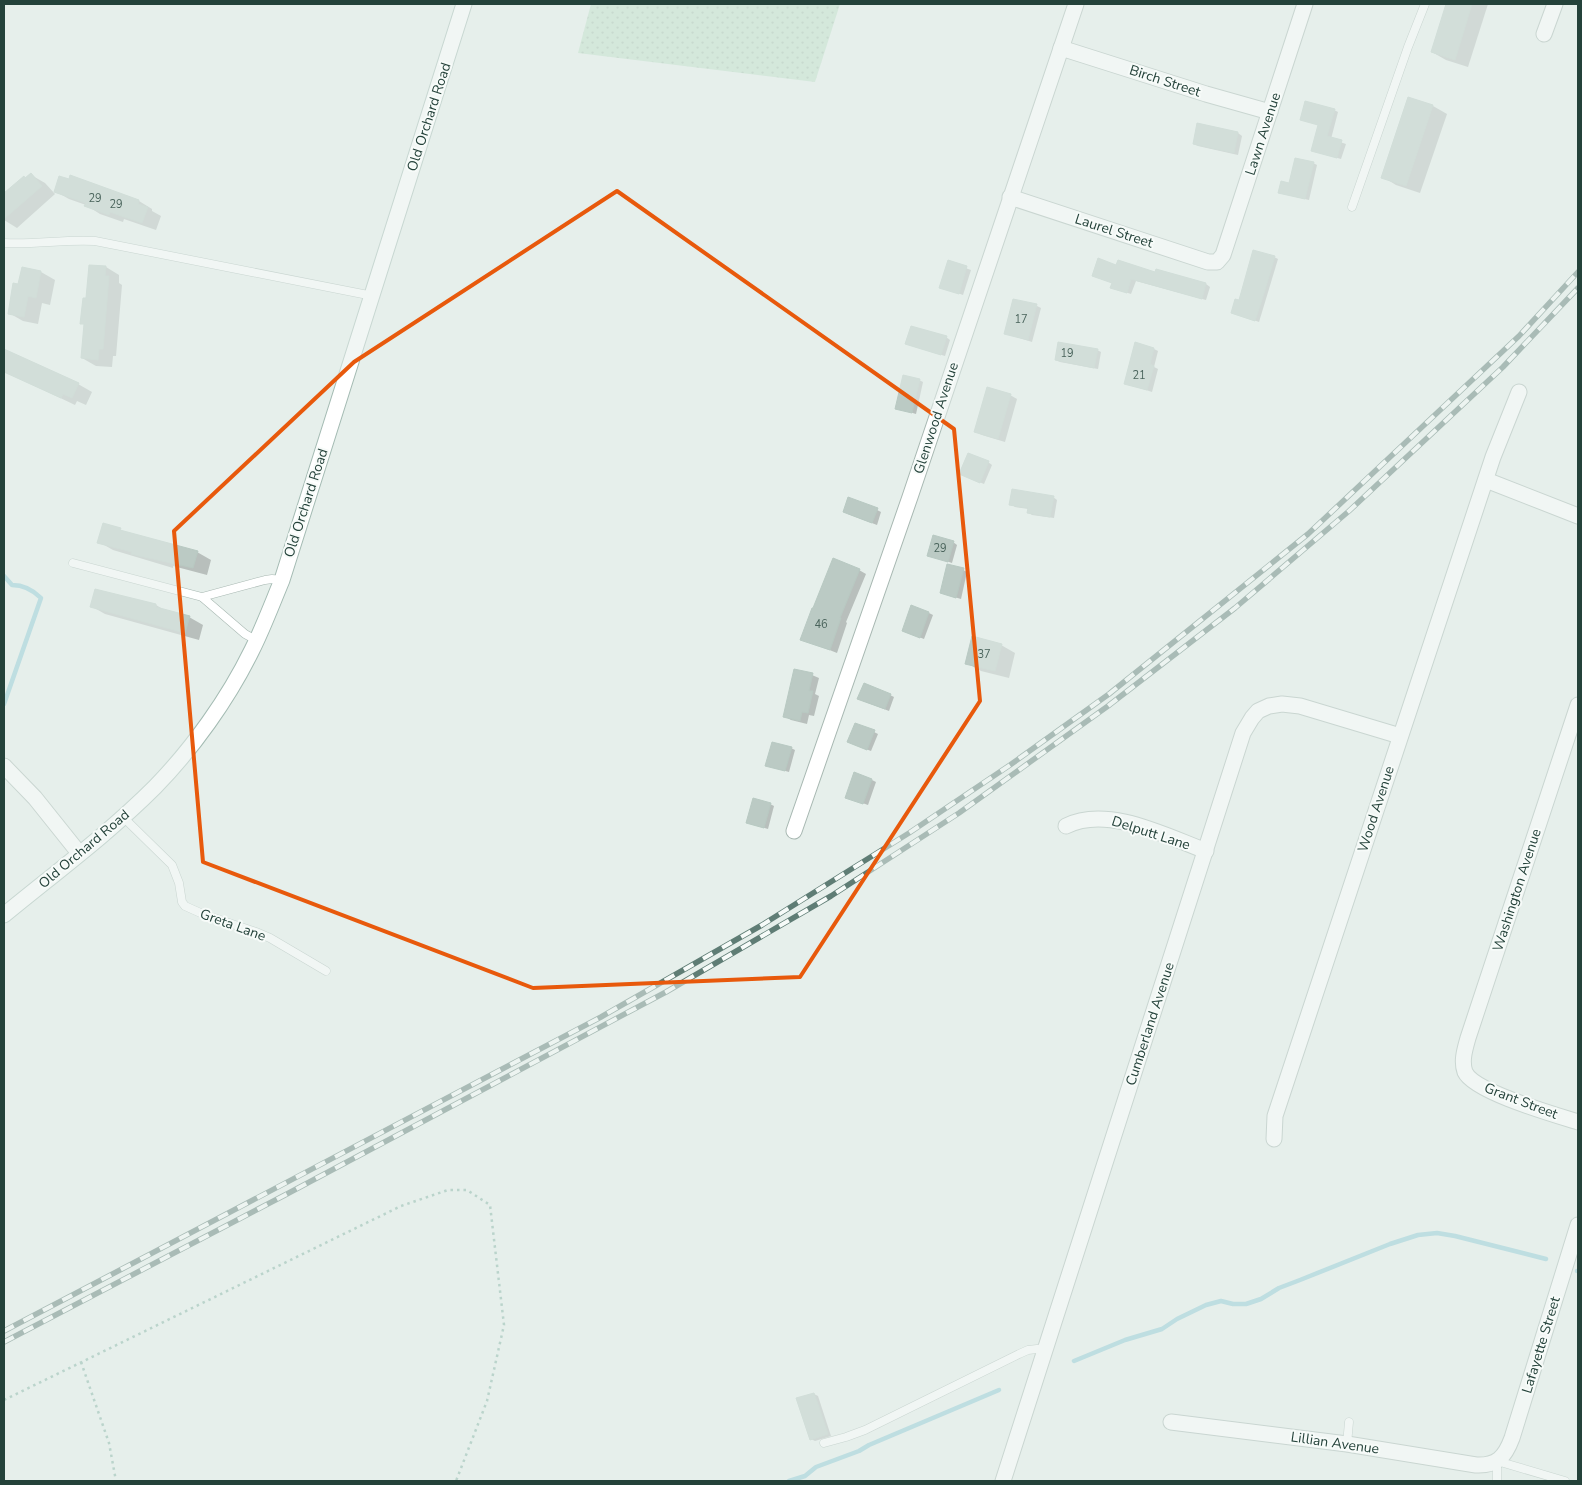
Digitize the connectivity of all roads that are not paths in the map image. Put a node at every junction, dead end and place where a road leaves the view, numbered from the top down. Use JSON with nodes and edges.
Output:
{"nodes":[{"id":1,"x":464,"y":4,"type":"edge"},
{"id":2,"x":1076,"y":4,"type":"edge"},
{"id":3,"x":1305,"y":4,"type":"edge"},
{"id":4,"x":1425,"y":4,"type":"edge"},
{"id":5,"x":1555,"y":4,"type":"edge"},
{"id":6,"x":1544,"y":34,"type":"dead end"},
{"id":7,"x":1061,"y":48,"type":"junction"},
{"id":8,"x":1270,"y":112,"type":"junction"},
{"id":9,"x":1010,"y":196,"type":"junction"},
{"id":10,"x":1352,"y":206,"type":"dead end"},
{"id":11,"x":4,"y":243,"type":"edge"},
{"id":12,"x":1217,"y":262,"type":"joint"},
{"id":13,"x":373,"y":296,"type":"junction"},
{"id":14,"x":1519,"y":392,"type":"dead end"},
{"id":15,"x":1486,"y":480,"type":"junction"},
{"id":16,"x":1578,"y":516,"type":"edge"},
{"id":17,"x":73,"y":563,"type":"dead end"},
{"id":18,"x":282,"y":580,"type":"junction"},
{"id":19,"x":202,"y":596,"type":"junction"},
{"id":20,"x":256,"y":640,"type":"junction"},
{"id":21,"x":1578,"y":706,"type":"edge"},
{"id":22,"x":1400,"y":736,"type":"junction"},
{"id":23,"x":4,"y":766,"type":"edge"},
{"id":24,"x":123,"y":817,"type":"junction"},
{"id":25,"x":1066,"y":826,"type":"dead end"},
{"id":26,"x":797,"y":832,"type":"dead end"},
{"id":27,"x":1206,"y":851,"type":"junction"},
{"id":28,"x":79,"y":853,"type":"junction"},
{"id":29,"x":4,"y":915,"type":"edge"},
{"id":30,"x":326,"y":972,"type":"dead end"},
{"id":31,"x":1467,"y":1076,"type":"joint"},
{"id":32,"x":1578,"y":1122,"type":"edge"},
{"id":33,"x":1274,"y":1139,"type":"dead end"},
{"id":34,"x":1578,"y":1225,"type":"edge"},
{"id":35,"x":1046,"y":1348,"type":"junction"},
{"id":36,"x":1171,"y":1422,"type":"dead end"},
{"id":37,"x":1349,"y":1422,"type":"dead end"},
{"id":38,"x":824,"y":1443,"type":"dead end"},
{"id":39,"x":1347,"y":1444,"type":"junction"},
{"id":40,"x":1497,"y":1461,"type":"junction"},
{"id":41,"x":1003,"y":1481,"type":"edge"},
{"id":42,"x":1497,"y":1481,"type":"edge"},
{"id":43,"x":1565,"y":1481,"type":"edge"}],
"edges":[{"from":1,"to":13,"type":"street","name":"Old Orchard Road"},
{"from":2,"to":7,"type":"street","name":"Glenwood Avenue"},
{"from":3,"to":8,"type":"street","name":"Lawn Avenue"},
{"from":4,"to":10,"type":"lane"},
{"from":5,"to":6,"type":"street"},
{"from":7,"to":8,"type":"street","name":"Birch Street"},
{"from":7,"to":9,"type":"street","name":"Glenwood Avenue"},
{"from":8,"to":12,"type":"street","name":"Lawn Avenue"},
{"from":9,"to":12,"type":"street","name":"Laurel Street"},
{"from":9,"to":26,"type":"street","name":"Glenwood Avenue"},
{"from":11,"to":13,"type":"lane"},
{"from":13,"to":18,"type":"street","name":"Old Orchard Road"},
{"from":14,"to":15,"type":"street","name":"Wood Avenue"},
{"from":15,"to":16,"type":"street"},
{"from":15,"to":22,"type":"street","name":"Wood Avenue"},
{"from":17,"to":19,"type":"lane"},
{"from":18,"to":19,"type":"lane"},
{"from":18,"to":20,"type":"street","name":"Old Orchard Road"},
{"from":19,"to":20,"type":"lane"},
{"from":20,"to":24,"type":"street","name":"Old Orchard Road"},
{"from":21,"to":31,"type":"street","name":"Washington Avenue"},
{"from":22,"to":27,"type":"street","name":"Cumberland Avenue"},
{"from":22,"to":33,"type":"street","name":"Wood Avenue"},
{"from":23,"to":28,"type":"street"},
{"from":24,"to":28,"type":"street","name":"Old Orchard Road"},
{"from":24,"to":30,"type":"lane","name":"Greta Lane"},
{"from":25,"to":27,"type":"street","name":"Delputt Lane"},
{"from":27,"to":35,"type":"street","name":"Cumberland Avenue"},
{"from":28,"to":29,"type":"street","name":"Old Orchard Road"},
{"from":31,"to":32,"type":"street","name":"Grant Street"},
{"from":34,"to":40,"type":"street","name":"Lafayette Street"},
{"from":35,"to":38,"type":"lane"},
{"from":35,"to":41,"type":"street","name":"Cumberland Avenue"},
{"from":36,"to":39,"type":"street","name":"Lillian Avenue"},
{"from":37,"to":39,"type":"lane"},
{"from":39,"to":40,"type":"street","name":"Lillian Avenue"},
{"from":40,"to":42,"type":"lane"},
{"from":40,"to":43,"type":"lane"}]}
